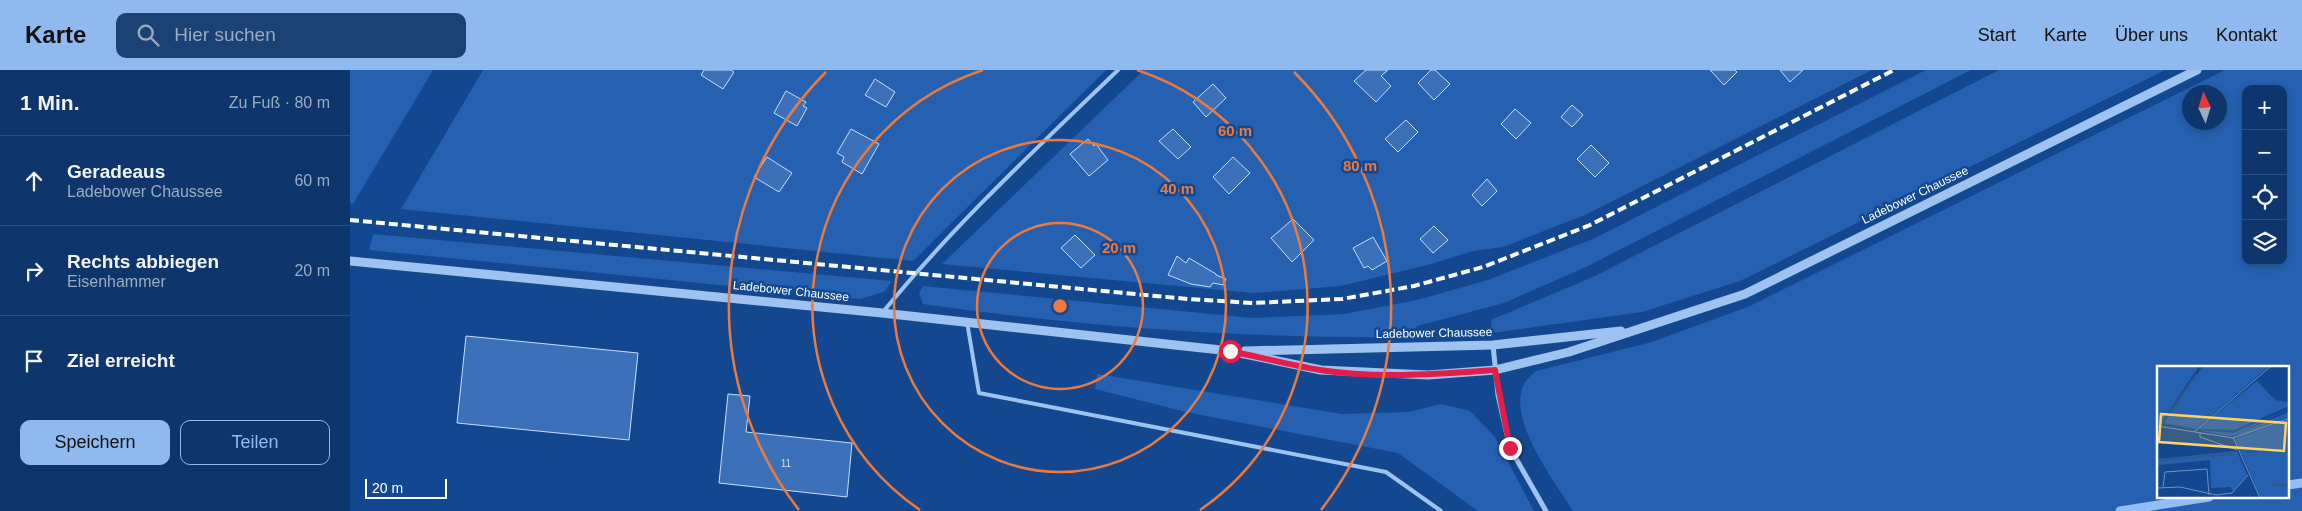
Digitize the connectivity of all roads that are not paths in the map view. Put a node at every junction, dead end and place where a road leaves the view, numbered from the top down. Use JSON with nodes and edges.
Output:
{"nodes":[{"id":1,"x":1118,"y":70,"type":"edge"},
{"id":2,"x":2198,"y":70,"type":"edge"},
{"id":3,"x":350,"y":261,"type":"edge"},
{"id":4,"x":882,"y":313,"type":"junction"},
{"id":5,"x":967,"y":322,"type":"junction"},
{"id":6,"x":1638,"y":329,"type":"junction"},
{"id":7,"x":1493,"y":345,"type":"junction"},
{"id":8,"x":1230,"y":351,"type":"junction"},
{"id":9,"x":1495,"y":370,"type":"junction"},
{"id":10,"x":1441,"y":511,"type":"edge"},
{"id":11,"x":1546,"y":511,"type":"edge"}],
"edges":[{"from":1,"to":4,"type":"lane"},
{"from":2,"to":6,"type":"street","name":"Ladebower Chaussee"},
{"from":3,"to":4,"type":"street","name":"Ladebower Chaussee"},
{"from":4,"to":5,"type":"street","name":"Ladebower Chaussee"},
{"from":5,"to":8,"type":"street","name":"Ladebower Chaussee"},
{"from":5,"to":10,"type":"lane"},
{"from":6,"to":7,"type":"street","name":"Ladebower Chaussee"},
{"from":6,"to":9,"type":"street","name":"Ladebower Chaussee"},
{"from":7,"to":8,"type":"street","name":"Ladebower Chaussee"},
{"from":7,"to":9,"type":"street"},
{"from":8,"to":9,"type":"street","name":"Ladebower Chaussee"},
{"from":9,"to":11,"type":"street"}]}
